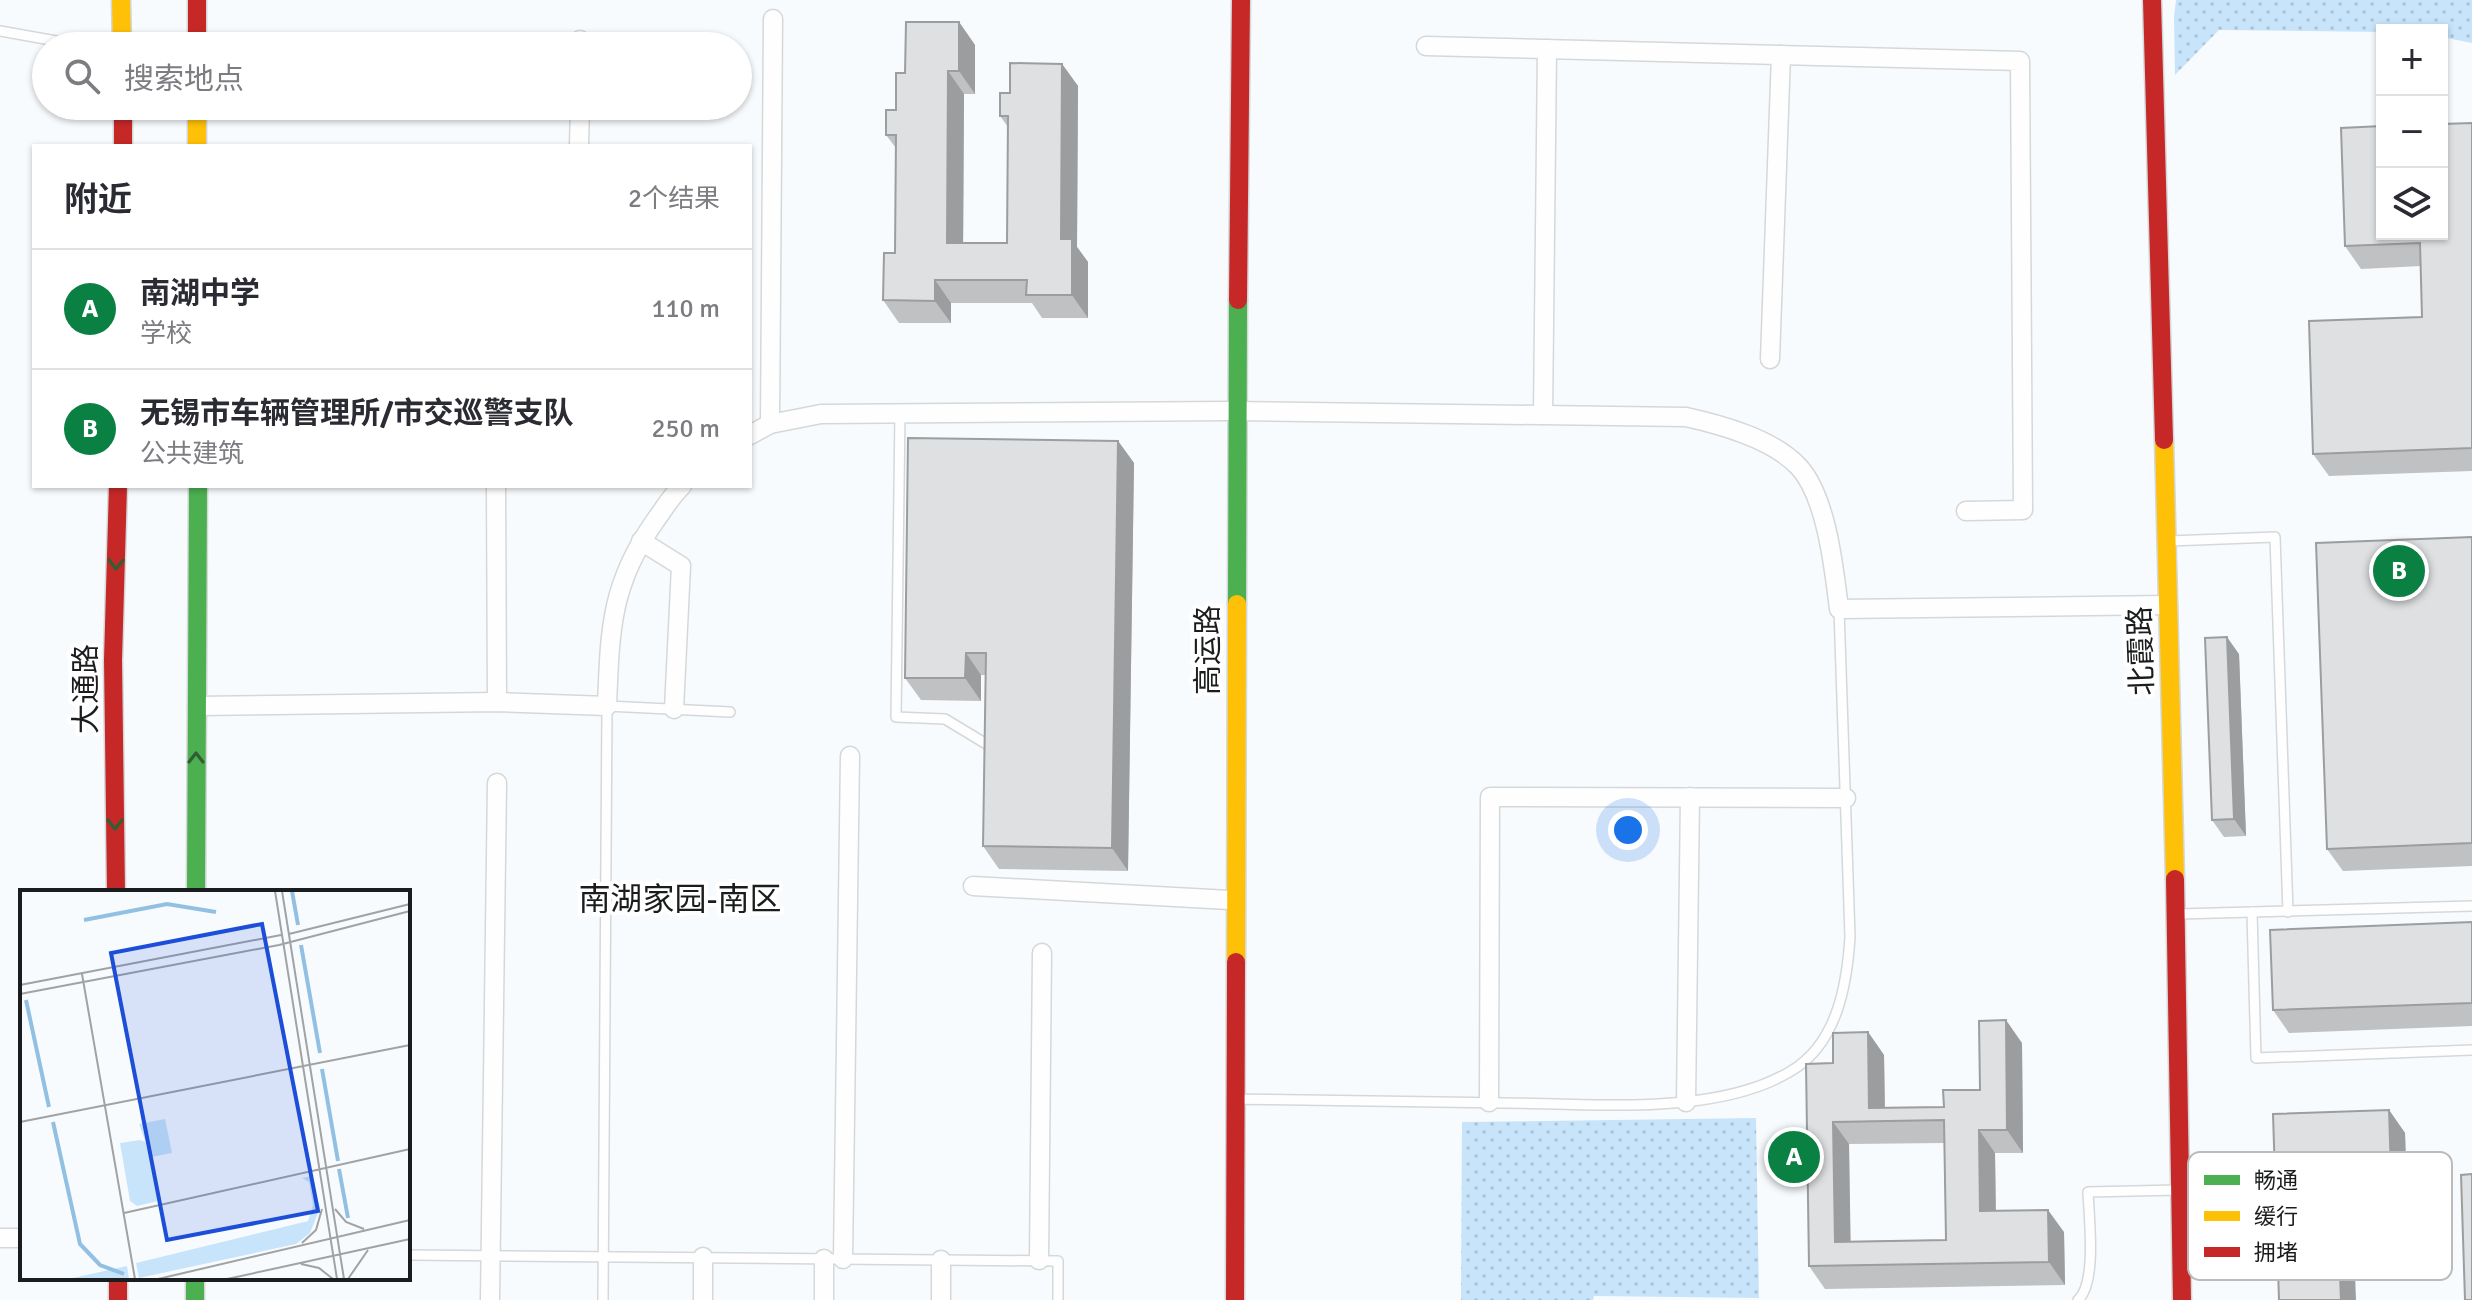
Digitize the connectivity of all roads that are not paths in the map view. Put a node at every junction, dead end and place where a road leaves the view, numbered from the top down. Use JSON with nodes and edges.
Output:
{"nodes":[{"id":1,"x":121,"y":0,"type":"edge"},
{"id":2,"x":197,"y":0,"type":"edge"},
{"id":3,"x":1233,"y":0,"type":"edge"},
{"id":4,"x":1241,"y":0,"type":"edge"},
{"id":5,"x":2143,"y":0,"type":"edge"},
{"id":6,"x":2152,"y":0,"type":"edge"},
{"id":7,"x":773,"y":19,"type":"dead end"},
{"id":8,"x":0,"y":31,"type":"edge"},
{"id":9,"x":122,"y":32,"type":"edge"},
{"id":10,"x":197,"y":32,"type":"edge"},
{"id":11,"x":32,"y":37,"type":"edge"},
{"id":12,"x":1426,"y":46,"type":"dead end"},
{"id":13,"x":1547,"y":49,"type":"junction"},
{"id":14,"x":1781,"y":55,"type":"junction"},
{"id":15,"x":123,"y":120,"type":"edge"},
{"id":16,"x":197,"y":120,"type":"edge"},
{"id":17,"x":580,"y":120,"type":"edge"},
{"id":18,"x":123,"y":144,"type":"edge"},
{"id":19,"x":197,"y":144,"type":"edge"},
{"id":20,"x":579,"y":144,"type":"edge"},
{"id":21,"x":1770,"y":359,"type":"dead end"},
{"id":22,"x":1233,"y":411,"type":"junction"},
{"id":23,"x":900,"y":413,"type":"junction"},
{"id":24,"x":1543,"y":415,"type":"junction"},
{"id":25,"x":770,"y":424,"type":"junction"},
{"id":26,"x":752,"y":434,"type":"edge"},
{"id":27,"x":118,"y":488,"type":"edge"},
{"id":28,"x":198,"y":488,"type":"edge"},
{"id":29,"x":496,"y":488,"type":"edge"},
{"id":30,"x":681,"y":488,"type":"edge"},
{"id":31,"x":1966,"y":511,"type":"dead end"},
{"id":32,"x":641,"y":541,"type":"junction"},
{"id":33,"x":2166,"y":541,"type":"junction"},
{"id":34,"x":2162,"y":605,"type":"junction"},
{"id":35,"x":1839,"y":609,"type":"junction"},
{"id":36,"x":497,"y":702,"type":"junction"},
{"id":37,"x":197,"y":706,"type":"junction"},
{"id":38,"x":607,"y":706,"type":"junction"},
{"id":39,"x":674,"y":709,"type":"junction"},
{"id":40,"x":730,"y":712,"type":"dead end"},
{"id":41,"x":988,"y":745,"type":"edge"},
{"id":42,"x":850,"y":756,"type":"dead end"},
{"id":43,"x":497,"y":783,"type":"dead end"},
{"id":44,"x":1690,"y":797,"type":"junction"},
{"id":45,"x":1846,"y":798,"type":"junction"},
{"id":46,"x":973,"y":886,"type":"dead end"},
{"id":47,"x":116,"y":890,"type":"edge"},
{"id":48,"x":196,"y":890,"type":"edge"},
{"id":49,"x":1229,"y":900,"type":"junction"},
{"id":50,"x":2472,"y":906,"type":"edge"},
{"id":51,"x":2252,"y":912,"type":"junction"},
{"id":52,"x":2288,"y":912,"type":"junction"},
{"id":53,"x":2176,"y":914,"type":"junction"},
{"id":54,"x":1042,"y":953,"type":"dead end"},
{"id":55,"x":2472,"y":1050,"type":"edge"},
{"id":56,"x":1231,"y":1099,"type":"junction"},
{"id":57,"x":1489,"y":1102,"type":"junction"},
{"id":58,"x":1686,"y":1102,"type":"junction"},
{"id":59,"x":2176,"y":1190,"type":"junction"},
{"id":60,"x":410,"y":1255,"type":"edge"},
{"id":61,"x":490,"y":1256,"type":"junction"},
{"id":62,"x":604,"y":1257,"type":"junction"},
{"id":63,"x":703,"y":1257,"type":"junction"},
{"id":64,"x":834,"y":1259,"type":"junction"},
{"id":65,"x":941,"y":1260,"type":"junction"},
{"id":66,"x":1039,"y":1260,"type":"junction"},
{"id":67,"x":490,"y":1300,"type":"edge"},
{"id":68,"x":603,"y":1300,"type":"edge"},
{"id":69,"x":703,"y":1300,"type":"edge"},
{"id":70,"x":824,"y":1300,"type":"edge"},
{"id":71,"x":941,"y":1300,"type":"edge"},
{"id":72,"x":1058,"y":1300,"type":"edge"},
{"id":73,"x":1226,"y":1300,"type":"edge"},
{"id":74,"x":1235,"y":1300,"type":"edge"},
{"id":75,"x":2078,"y":1300,"type":"edge"},
{"id":76,"x":2173,"y":1300,"type":"edge"},
{"id":77,"x":2182,"y":1300,"type":"edge"}],
"edges":[{"from":1,"to":9,"type":"street"},
{"from":2,"to":10,"type":"street"},
{"from":3,"to":22,"type":"street","name":"高运路"},
{"from":4,"to":22,"type":"street","name":"高运路"},
{"from":5,"to":34,"type":"street","name":"北霞路"},
{"from":6,"to":33,"type":"street","name":"北霞路"},
{"from":7,"to":25,"type":"street"},
{"from":8,"to":11,"type":"lane"},
{"from":12,"to":13,"type":"street"},
{"from":13,"to":14,"type":"street"},
{"from":13,"to":24,"type":"street"},
{"from":14,"to":21,"type":"street"},
{"from":14,"to":31,"type":"street"},
{"from":15,"to":18,"type":"street"},
{"from":16,"to":19,"type":"street"},
{"from":17,"to":20,"type":"street"},
{"from":22,"to":23,"type":"street"},
{"from":22,"to":24,"type":"street"},
{"from":22,"to":49,"type":"street","name":"高运路"},
{"from":22,"to":56,"type":"street","name":"高运路"},
{"from":23,"to":25,"type":"street"},
{"from":23,"to":41,"type":"lane"},
{"from":24,"to":35,"type":"street"},
{"from":25,"to":26,"type":"street"},
{"from":27,"to":47,"type":"street","name":"大通路","one_way":true},
{"from":28,"to":37,"type":"street"},
{"from":29,"to":36,"type":"street"},
{"from":30,"to":32,"type":"street"},
{"from":32,"to":38,"type":"street"},
{"from":32,"to":39,"type":"street"},
{"from":33,"to":34,"type":"street","name":"北霞路"},
{"from":33,"to":52,"type":"lane"},
{"from":34,"to":35,"type":"street"},
{"from":34,"to":53,"type":"street","name":"北霞路"},
{"from":34,"to":59,"type":"street","name":"北霞路"},
{"from":35,"to":45,"type":"lane"},
{"from":36,"to":37,"type":"street"},
{"from":36,"to":38,"type":"street"},
{"from":48,"to":37,"type":"street","one_way":true},
{"from":38,"to":39,"type":"lane"},
{"from":38,"to":62,"type":"lane"},
{"from":39,"to":40,"type":"lane"},
{"from":42,"to":64,"type":"street"},
{"from":43,"to":61,"type":"street"},
{"from":44,"to":45,"type":"street"},
{"from":44,"to":57,"type":"street"},
{"from":44,"to":58,"type":"street"},
{"from":45,"to":58,"type":"lane"},
{"from":46,"to":49,"type":"street"},
{"from":49,"to":56,"type":"street","name":"高运路"},
{"from":50,"to":52,"type":"lane"},
{"from":51,"to":52,"type":"lane"},
{"from":51,"to":53,"type":"lane"},
{"from":51,"to":55,"type":"lane"},
{"from":53,"to":59,"type":"street","name":"北霞路"},
{"from":54,"to":66,"type":"street"},
{"from":56,"to":57,"type":"lane"},
{"from":56,"to":73,"type":"street","name":"高运路"},
{"from":56,"to":74,"type":"street","name":"高运路"},
{"from":57,"to":58,"type":"lane"},
{"from":59,"to":75,"type":"lane"},
{"from":59,"to":76,"type":"street","name":"北霞路"},
{"from":59,"to":77,"type":"street","name":"北霞路"},
{"from":60,"to":61,"type":"lane"},
{"from":61,"to":62,"type":"lane"},
{"from":61,"to":67,"type":"street"},
{"from":62,"to":63,"type":"lane"},
{"from":62,"to":68,"type":"lane"},
{"from":63,"to":64,"type":"lane"},
{"from":63,"to":69,"type":"street"},
{"from":64,"to":65,"type":"lane"},
{"from":64,"to":70,"type":"street"},
{"from":65,"to":66,"type":"lane"},
{"from":65,"to":71,"type":"street"},
{"from":66,"to":72,"type":"lane"}]}
